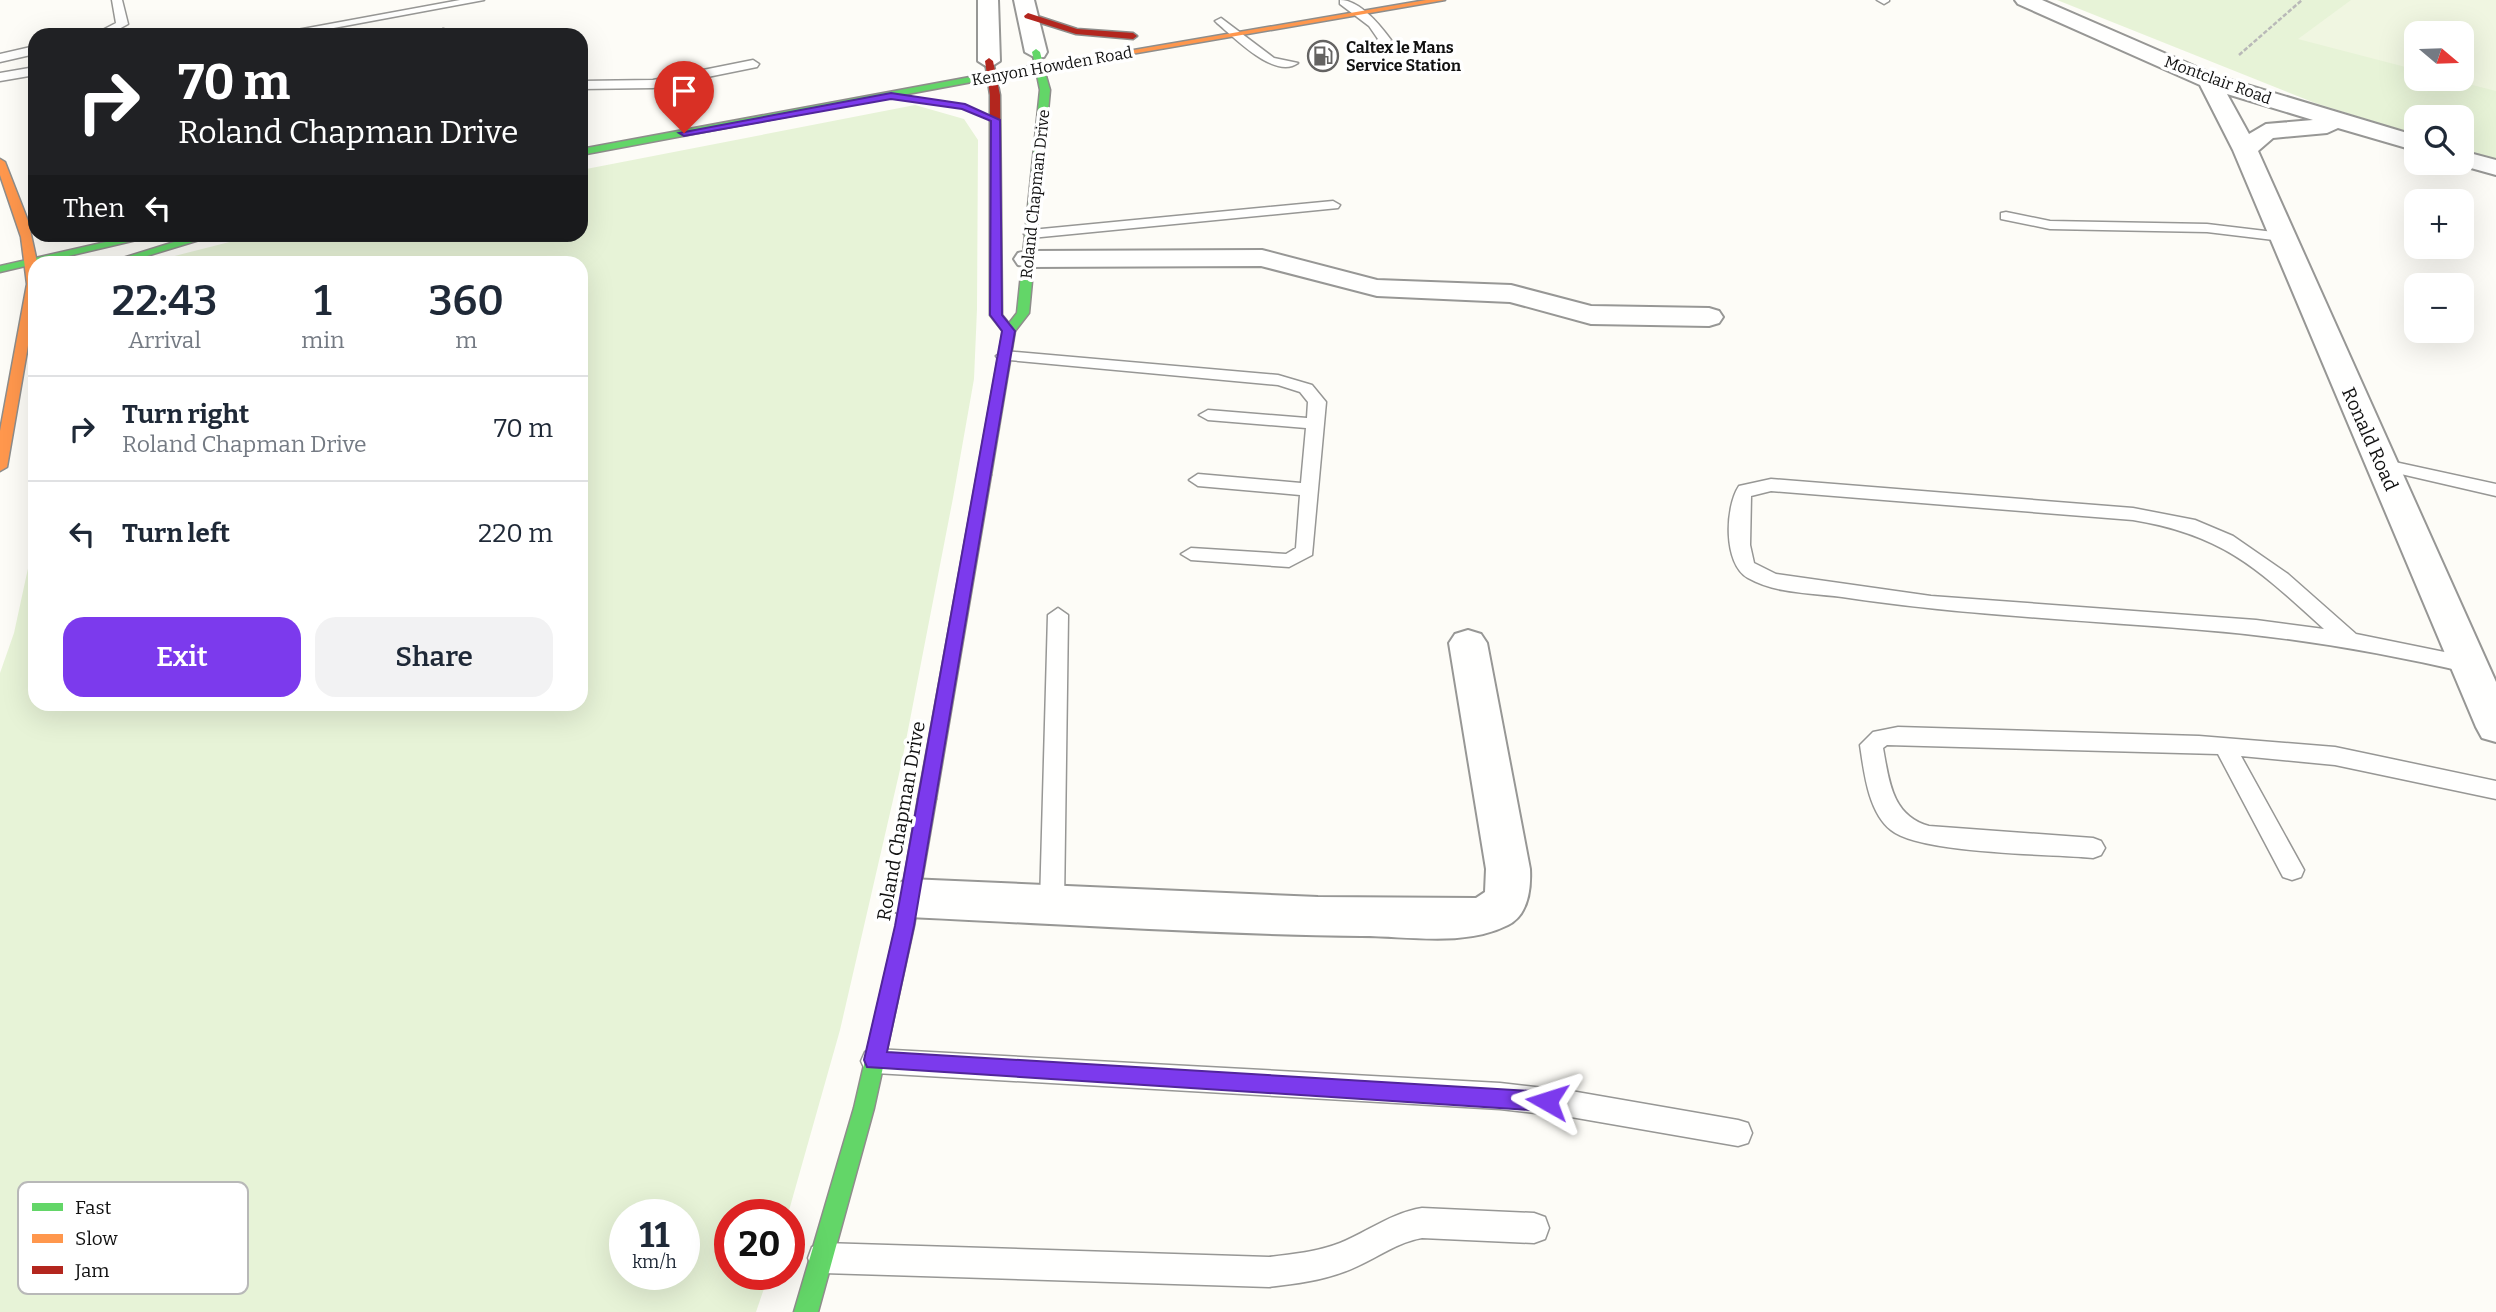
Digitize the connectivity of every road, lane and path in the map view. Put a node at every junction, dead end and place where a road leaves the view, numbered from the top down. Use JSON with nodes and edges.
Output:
{"nodes":[{"id":1,"x":117,"y":0,"type":"edge"},
{"id":2,"x":479,"y":0,"type":"edge"},
{"id":3,"x":988,"y":0,"type":"edge"},
{"id":4,"x":1441,"y":0,"type":"edge"},
{"id":5,"x":2025,"y":0,"type":"edge"},
{"id":6,"x":2302,"y":0,"type":"edge"},
{"id":7,"x":1353,"y":5,"type":"edge"},
{"id":8,"x":1026,"y":8,"type":"edge"},
{"id":9,"x":1221,"y":21,"type":"junction"},
{"id":10,"x":114,"y":28,"type":"edge"},
{"id":11,"x":317,"y":28,"type":"edge"},
{"id":12,"x":1236,"y":34,"type":"junction"},
{"id":13,"x":1133,"y":36,"type":"junction"},
{"id":14,"x":1369,"y":48,"type":"dead end"},
{"id":15,"x":28,"y":52,"type":"edge"},
{"id":16,"x":0,"y":58,"type":"edge"},
{"id":17,"x":1038,"y":60,"type":"junction"},
{"id":18,"x":1292,"y":63,"type":"dead end"},
{"id":19,"x":752,"y":64,"type":"dead end"},
{"id":20,"x":990,"y":68,"type":"junction"},
{"id":21,"x":28,"y":72,"type":"edge"},
{"id":22,"x":0,"y":77,"type":"edge"},
{"id":23,"x":2209,"y":81,"type":"junction"},
{"id":24,"x":588,"y":85,"type":"edge"},
{"id":25,"x":891,"y":96,"type":"junction"},
{"id":26,"x":937,"y":102,"type":"dead end"},
{"id":27,"x":975,"y":111,"type":"dead end"},
{"id":28,"x":995,"y":120,"type":"junction"},
{"id":29,"x":2364,"y":129,"type":"junction"},
{"id":30,"x":588,"y":135,"type":"edge"},
{"id":31,"x":2404,"y":140,"type":"edge"},
{"id":32,"x":2245,"y":150,"type":"junction"},
{"id":33,"x":588,"y":151,"type":"edge"},
{"id":34,"x":0,"y":162,"type":"edge"},
{"id":35,"x":2474,"y":162,"type":"edge"},
{"id":36,"x":2496,"y":168,"type":"edge"},
{"id":37,"x":1332,"y":205,"type":"dead end"},
{"id":38,"x":2006,"y":216,"type":"dead end"},
{"id":39,"x":28,"y":224,"type":"edge"},
{"id":40,"x":2281,"y":237,"type":"junction"},
{"id":41,"x":30,"y":242,"type":"edge"},
{"id":42,"x":122,"y":242,"type":"edge"},
{"id":43,"x":186,"y":242,"type":"edge"},
{"id":44,"x":1029,"y":246,"type":"junction"},
{"id":45,"x":0,"y":254,"type":"edge"},
{"id":46,"x":61,"y":256,"type":"edge"},
{"id":47,"x":137,"y":256,"type":"edge"},
{"id":48,"x":28,"y":263,"type":"edge"},
{"id":49,"x":0,"y":269,"type":"edge"},
{"id":50,"x":28,"y":316,"type":"edge"},
{"id":51,"x":1709,"y":317,"type":"dead end"},
{"id":52,"x":1009,"y":331,"type":"junction"},
{"id":53,"x":1004,"y":356,"type":"junction"},
{"id":54,"x":1208,"y":415,"type":"dead end"},
{"id":55,"x":1315,"y":424,"type":"junction"},
{"id":56,"x":2381,"y":464,"type":"junction"},
{"id":57,"x":0,"y":467,"type":"edge"},
{"id":58,"x":1198,"y":480,"type":"dead end"},
{"id":59,"x":1310,"y":490,"type":"junction"},
{"id":60,"x":2496,"y":490,"type":"edge"},
{"id":61,"x":1191,"y":554,"type":"dead end"},
{"id":62,"x":1058,"y":615,"type":"dead end"},
{"id":63,"x":2347,"y":638,"type":"junction"},
{"id":64,"x":1468,"y":643,"type":"dead end"},
{"id":65,"x":2469,"y":665,"type":"junction"},
{"id":66,"x":2496,"y":727,"type":"edge"},
{"id":67,"x":2225,"y":747,"type":"junction"},
{"id":68,"x":2496,"y":790,"type":"edge"},
{"id":69,"x":2093,"y":848,"type":"dead end"},
{"id":70,"x":2292,"y":870,"type":"dead end"},
{"id":71,"x":909,"y":898,"type":"junction"},
{"id":72,"x":1052,"y":904,"type":"junction"},
{"id":73,"x":875,"y":1060,"type":"junction"},
{"id":74,"x":1738,"y":1133,"type":"dead end"},
{"id":75,"x":1534,"y":1228,"type":"dead end"},
{"id":76,"x":823,"y":1258,"type":"junction"},
{"id":77,"x":806,"y":1312,"type":"edge"}],
"edges":[{"from":1,"to":10,"type":"lane"},
{"from":2,"to":11,"type":"lane"},
{"from":3,"to":20,"type":"street"},
{"from":4,"to":7,"type":"main road","name":"Kenyon Howden Road"},
{"from":5,"to":23,"type":"street","name":"Montclair Road"},
{"from":6,"to":23,"type":"path"},
{"from":7,"to":9,"type":"main road","name":"Kenyon Howden Road"},
{"from":7,"to":12,"type":"main road","name":"Kenyon Howden Road"},
{"from":7,"to":14,"type":"lane"},
{"from":8,"to":13,"type":"main road"},
{"from":8,"to":17,"type":"street"},
{"from":9,"to":12,"type":"lane"},
{"from":9,"to":13,"type":"main road","name":"Kenyon Howden Road"},
{"from":12,"to":17,"type":"main road","name":"Kenyon Howden Road"},
{"from":12,"to":18,"type":"lane"},
{"from":13,"to":17,"type":"main road","name":"Kenyon Howden Road"},
{"from":15,"to":16,"type":"lane"},
{"from":17,"to":20,"type":"main road","name":"Kenyon Howden Road"},
{"from":17,"to":44,"type":"main road","name":"Roland Chapman Drive"},
{"from":19,"to":24,"type":"lane"},
{"from":20,"to":25,"type":"main road","name":"Kenyon Howden Road"},
{"from":20,"to":28,"type":"main road","name":"Roland Chapman Drive"},
{"from":20,"to":30,"type":"main road","name":"Kenyon Howden Road"},
{"from":21,"to":22,"type":"lane"},
{"from":23,"to":29,"type":"street","name":"Montclair Road"},
{"from":23,"to":32,"type":"street","name":"Ronald Road"},
{"from":25,"to":26,"type":"main road"},
{"from":25,"to":33,"type":"main road","name":"Kenyon Howden Road"},
{"from":27,"to":28,"type":"main road"},
{"from":28,"to":52,"type":"main road","name":"Roland Chapman Drive"},
{"from":29,"to":31,"type":"street","name":"Montclair Road"},
{"from":29,"to":32,"type":"street"},
{"from":32,"to":40,"type":"street","name":"Ronald Road"},
{"from":34,"to":39,"type":"main road"},
{"from":35,"to":36,"type":"street"},
{"from":37,"to":44,"type":"lane"},
{"from":38,"to":40,"type":"lane"},
{"from":40,"to":56,"type":"street","name":"Ronald Road"},
{"from":41,"to":45,"type":"main road"},
{"from":42,"to":46,"type":"main road"},
{"from":43,"to":47,"type":"main road"},
{"from":44,"to":51,"type":"street"},
{"from":44,"to":52,"type":"main road","name":"Roland Chapman Drive"},
{"from":48,"to":49,"type":"main road"},
{"from":50,"to":57,"type":"main road"},
{"from":52,"to":53,"type":"main road","name":"Roland Chapman Drive"},
{"from":53,"to":55,"type":"lane"},
{"from":53,"to":71,"type":"main road","name":"Roland Chapman Drive"},
{"from":54,"to":55,"type":"lane"},
{"from":55,"to":59,"type":"lane"},
{"from":56,"to":60,"type":"lane"},
{"from":56,"to":65,"type":"street","name":"Ronald Road"},
{"from":58,"to":59,"type":"lane"},
{"from":59,"to":61,"type":"lane"},
{"from":62,"to":72,"type":"lane"},
{"from":63,"to":63,"type":"lane"},
{"from":63,"to":65,"type":"lane"},
{"from":64,"to":72,"type":"street"},
{"from":65,"to":66,"type":"street","name":"Ronald Road"},
{"from":67,"to":68,"type":"lane"},
{"from":67,"to":69,"type":"lane"},
{"from":67,"to":70,"type":"lane"},
{"from":71,"to":72,"type":"street"},
{"from":71,"to":73,"type":"main road","name":"Roland Chapman Drive"},
{"from":73,"to":74,"type":"lane"},
{"from":73,"to":76,"type":"main road","name":"Roland Chapman Drive"},
{"from":75,"to":76,"type":"lane"},
{"from":76,"to":77,"type":"main road","name":"Roland Chapman Drive"}]}
